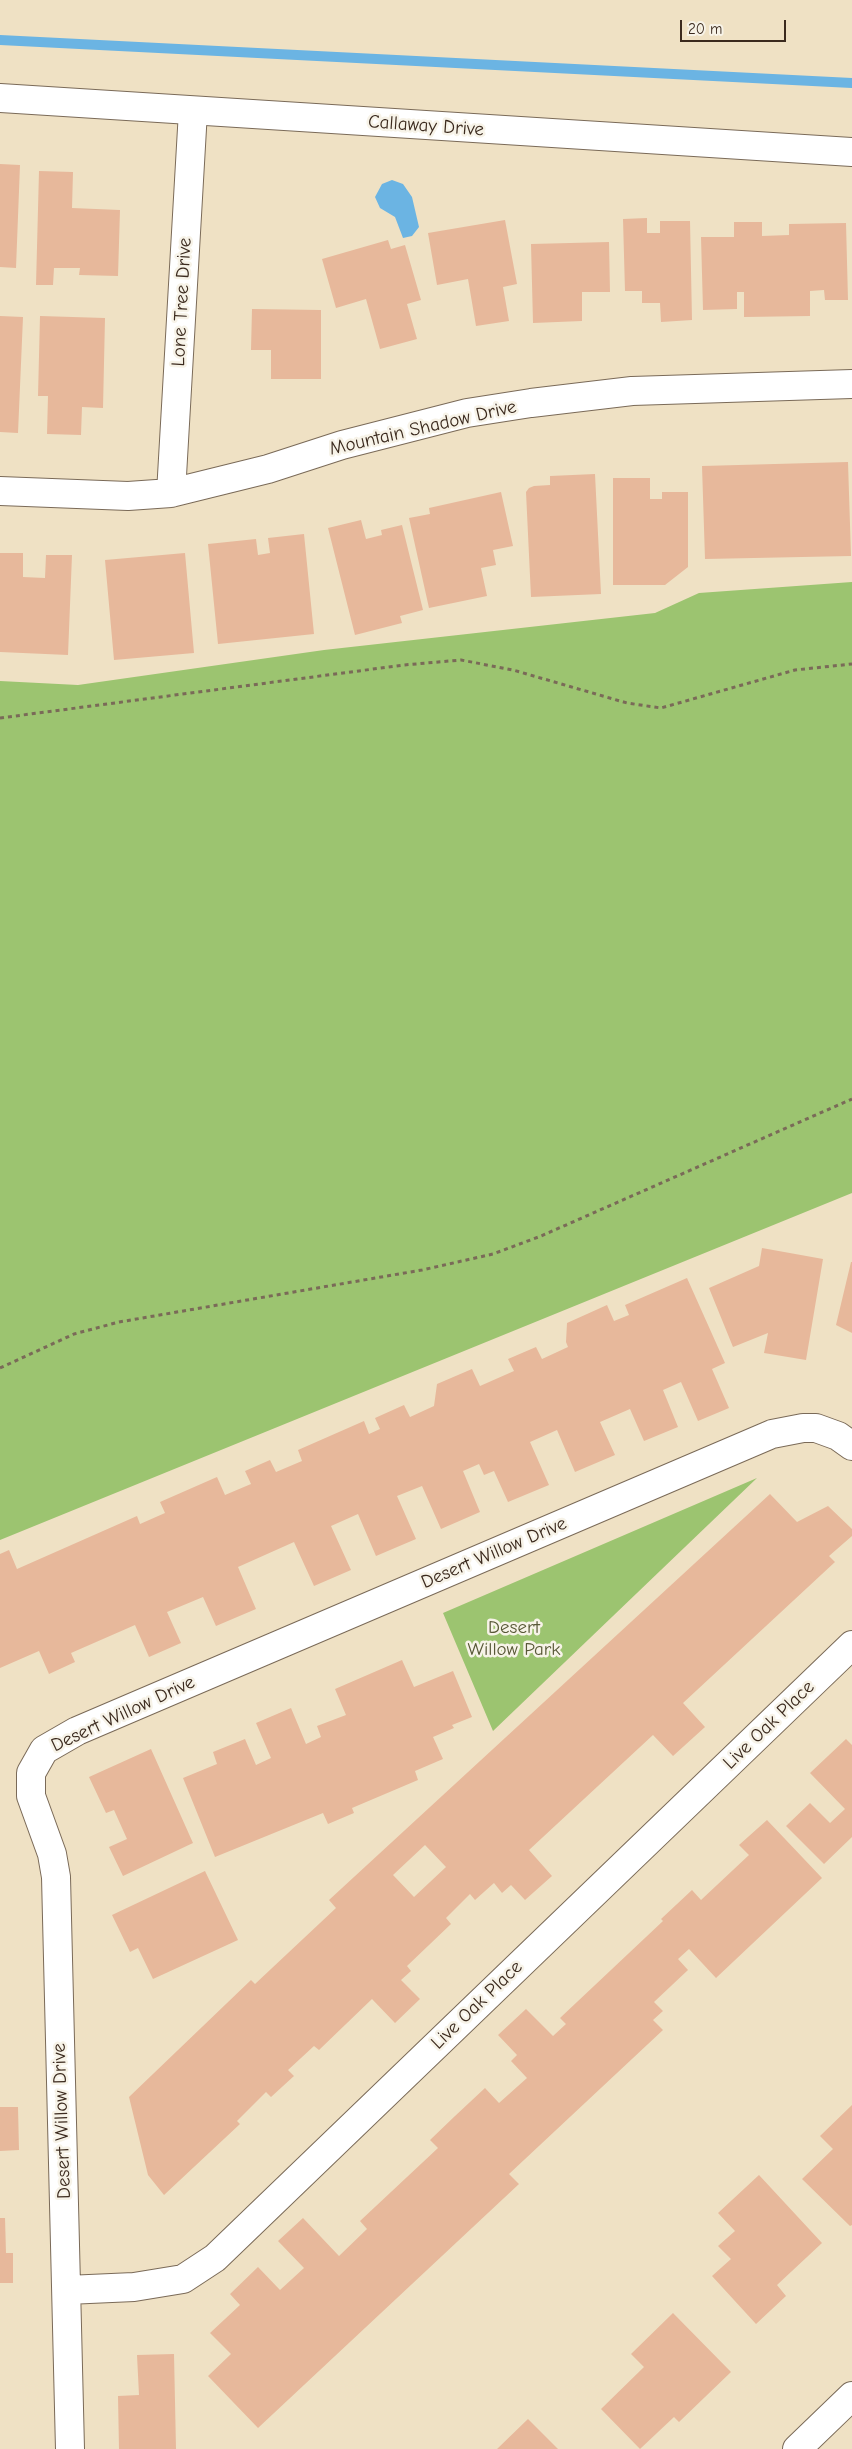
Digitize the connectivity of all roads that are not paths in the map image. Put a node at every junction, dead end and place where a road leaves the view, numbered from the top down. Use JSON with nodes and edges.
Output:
{"nodes":[{"id":1,"x":0,"y":98,"type":"edge"},
{"id":2,"x":193,"y":111,"type":"junction"},
{"id":3,"x":852,"y":152,"type":"edge"},
{"id":4,"x":852,"y":384,"type":"edge"},
{"id":5,"x":0,"y":491,"type":"edge"},
{"id":6,"x":171,"y":493,"type":"junction"},
{"id":7,"x":852,"y":1446,"type":"edge"},
{"id":8,"x":852,"y":1645,"type":"edge"},
{"id":9,"x":67,"y":2290,"type":"junction"},
{"id":10,"x":852,"y":2396,"type":"edge"},
{"id":11,"x":70,"y":2449,"type":"edge"},
{"id":12,"x":797,"y":2449,"type":"edge"}],
"edges":[{"from":1,"to":2,"type":"street","name":"Callaway Drive"},
{"from":2,"to":3,"type":"street","name":"Callaway Drive"},
{"from":2,"to":6,"type":"street","name":"Lone Tree Drive"},
{"from":4,"to":6,"type":"street","name":"Mountain Shadow Drive"},
{"from":5,"to":6,"type":"street","name":"Mountain Shadow Drive"},
{"from":7,"to":9,"type":"street","name":"Desert Willow Drive"},
{"from":8,"to":9,"type":"street","name":"Live Oak Place"},
{"from":9,"to":11,"type":"street","name":"Desert Willow Drive"},
{"from":10,"to":12,"type":"street"}]}
